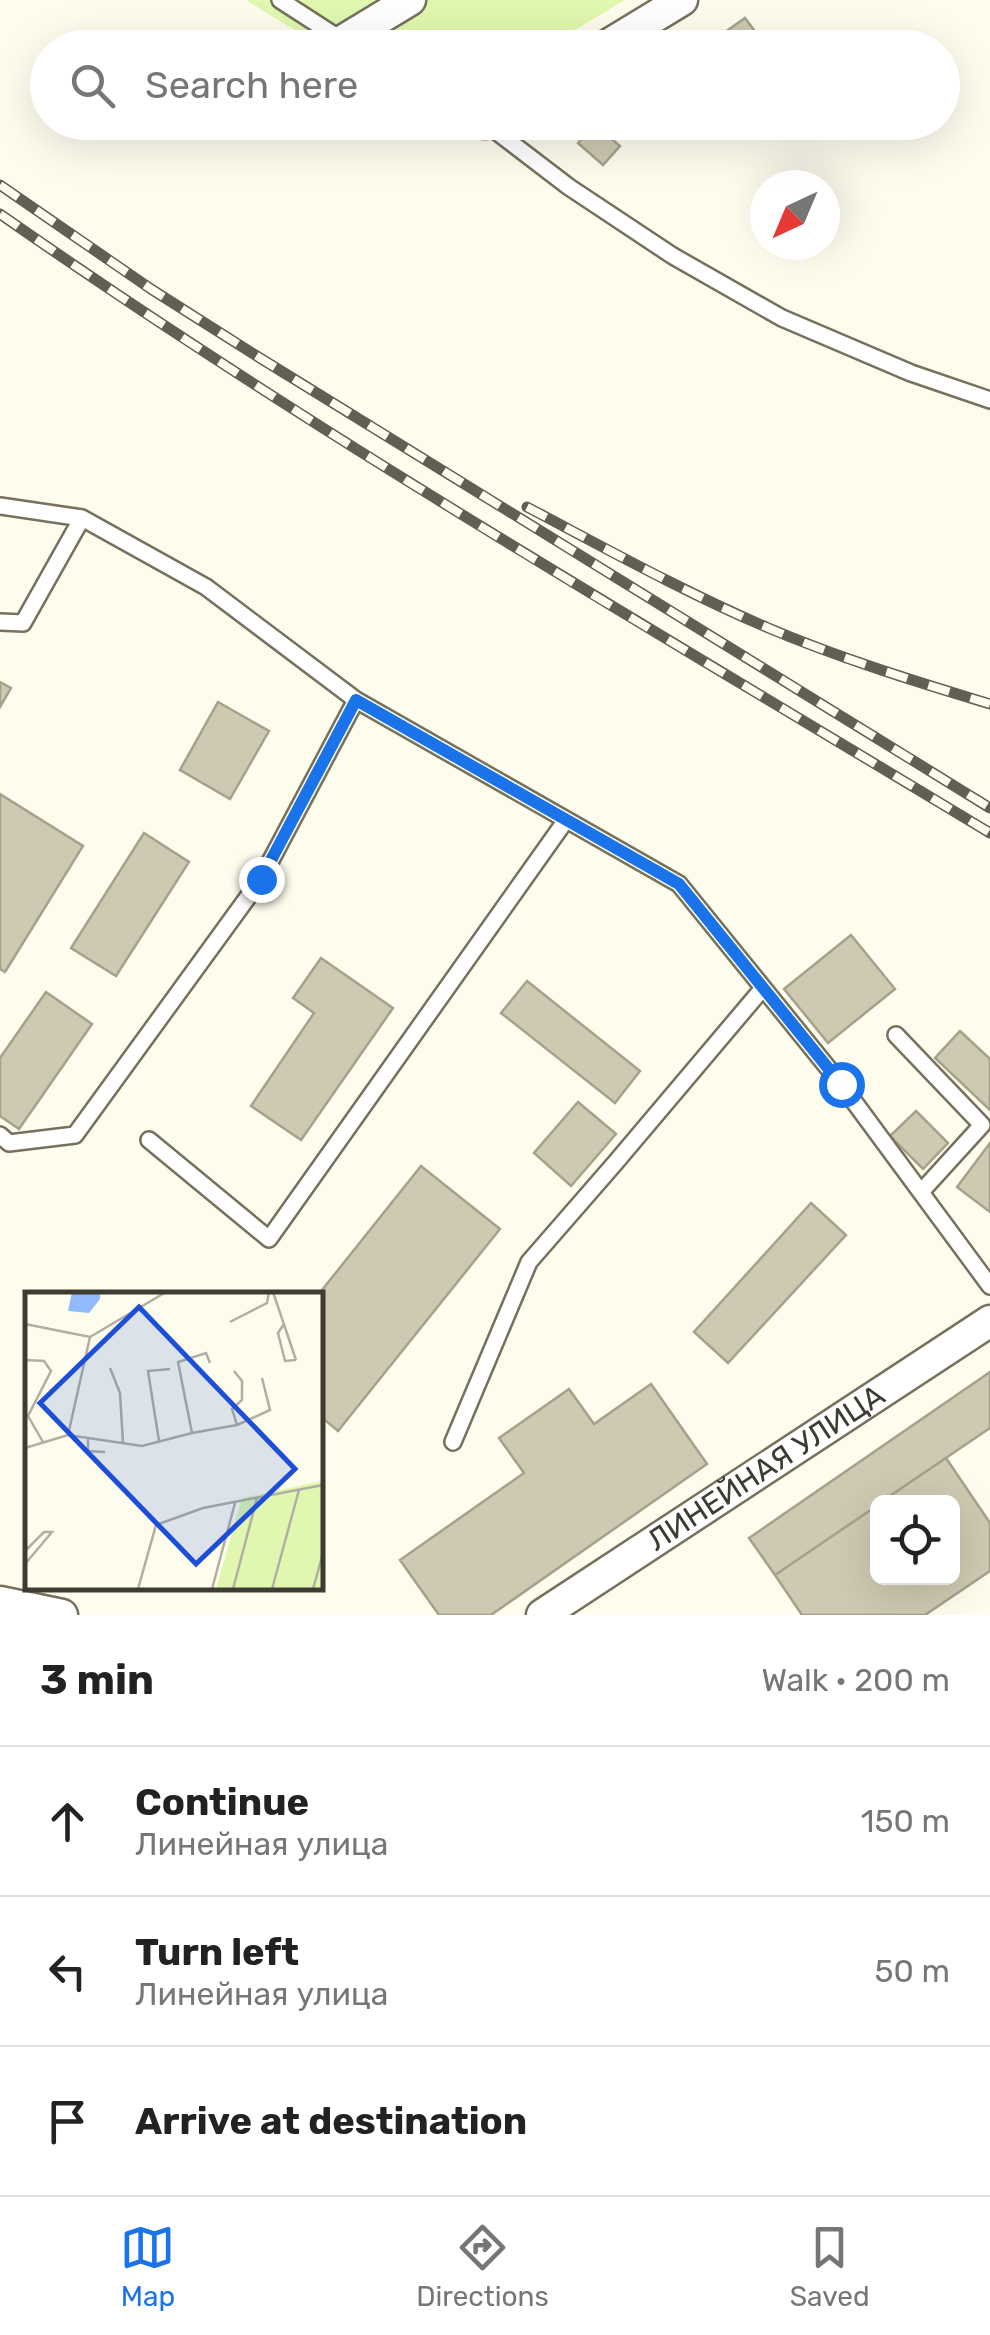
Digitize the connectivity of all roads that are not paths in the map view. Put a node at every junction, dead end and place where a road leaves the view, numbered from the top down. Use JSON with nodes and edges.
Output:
{"nodes":[{"id":1,"x":280,"y":0,"type":"edge"},
{"id":2,"x":410,"y":0,"type":"edge"},
{"id":3,"x":682,"y":0,"type":"edge"},
{"id":4,"x":326,"y":30,"type":"edge"},
{"id":5,"x":368,"y":30,"type":"edge"},
{"id":6,"x":633,"y":30,"type":"edge"},
{"id":7,"x":507,"y":140,"type":"edge"},
{"id":8,"x":990,"y":400,"type":"edge"},
{"id":9,"x":0,"y":506,"type":"edge"},
{"id":10,"x":82,"y":518,"type":"junction"},
{"id":11,"x":0,"y":622,"type":"edge"},
{"id":12,"x":356,"y":700,"type":"junction"},
{"id":13,"x":566,"y":820,"type":"junction"},
{"id":14,"x":763,"y":988,"type":"junction"},
{"id":15,"x":896,"y":1035,"type":"dead end"},
{"id":16,"x":0,"y":1135,"type":"edge"},
{"id":17,"x":149,"y":1140,"type":"dead end"},
{"id":18,"x":921,"y":1192,"type":"junction"},
{"id":19,"x":990,"y":1286,"type":"edge"},
{"id":20,"x":990,"y":1320,"type":"edge"},
{"id":21,"x":454,"y":1442,"type":"dead end"},
{"id":22,"x":0,"y":1602,"type":"edge"},
{"id":23,"x":62,"y":1615,"type":"edge"},
{"id":24,"x":542,"y":1615,"type":"edge"}],
"edges":[{"from":1,"to":4,"type":"lane"},
{"from":2,"to":5,"type":"street"},
{"from":3,"to":6,"type":"street"},
{"from":7,"to":8,"type":"lane"},
{"from":9,"to":10,"type":"lane"},
{"from":10,"to":11,"type":"lane"},
{"from":10,"to":12,"type":"lane"},
{"from":12,"to":13,"type":"lane"},
{"from":12,"to":16,"type":"lane"},
{"from":13,"to":14,"type":"lane"},
{"from":13,"to":17,"type":"lane"},
{"from":14,"to":18,"type":"lane"},
{"from":14,"to":21,"type":"lane"},
{"from":15,"to":18,"type":"lane"},
{"from":18,"to":19,"type":"lane"},
{"from":20,"to":24,"type":"street","name":"ЛИНЕЙНАЯ УЛИЦА"},
{"from":22,"to":23,"type":"street"}]}
